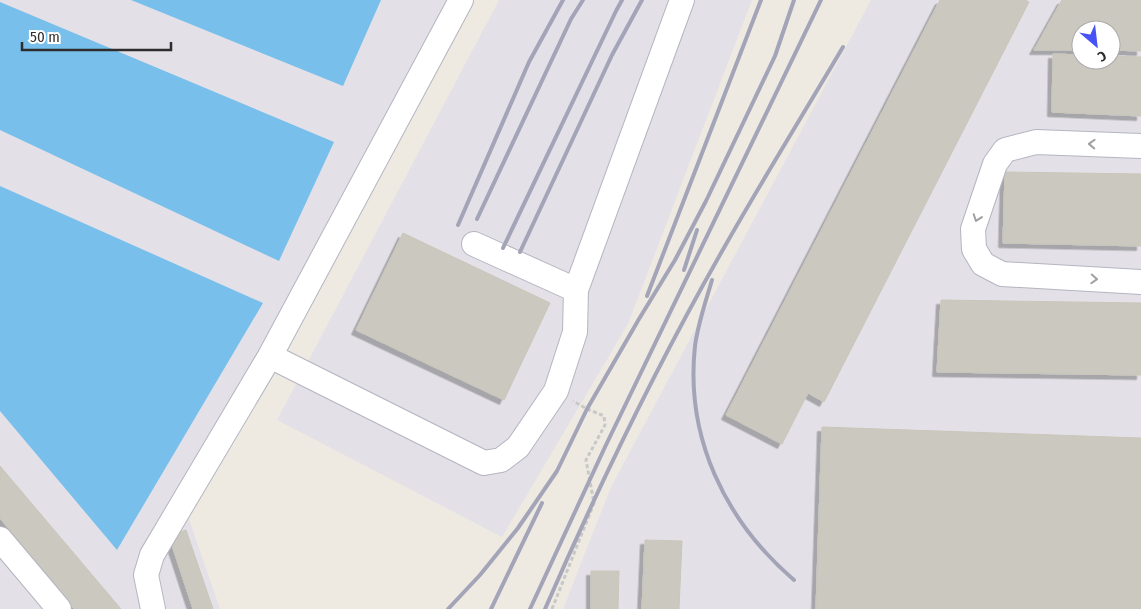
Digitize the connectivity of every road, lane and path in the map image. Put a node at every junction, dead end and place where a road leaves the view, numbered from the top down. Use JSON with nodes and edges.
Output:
{"nodes":[{"id":1,"x":461,"y":0,"type":"edge"},
{"id":2,"x":682,"y":0,"type":"edge"},
{"id":3,"x":1141,"y":146,"type":"edge"},
{"id":4,"x":474,"y":244,"type":"dead end"},
{"id":5,"x":1141,"y":282,"type":"edge"},
{"id":6,"x":576,"y":290,"type":"junction"},
{"id":7,"x":270,"y":356,"type":"junction"},
{"id":8,"x":556,"y":391,"type":"junction"},
{"id":9,"x":0,"y":539,"type":"edge"},
{"id":10,"x":59,"y":609,"type":"edge"},
{"id":11,"x":154,"y":609,"type":"edge"},
{"id":12,"x":552,"y":609,"type":"edge"}],
"edges":[{"from":1,"to":7,"type":"lane"},
{"from":2,"to":6,"type":"lane"},
{"from":3,"to":5,"type":"lane","one_way":true},
{"from":4,"to":6,"type":"lane"},
{"from":6,"to":8,"type":"lane"},
{"from":7,"to":8,"type":"lane"},
{"from":7,"to":11,"type":"lane"},
{"from":8,"to":12,"type":"path"},
{"from":9,"to":10,"type":"lane"}]}
